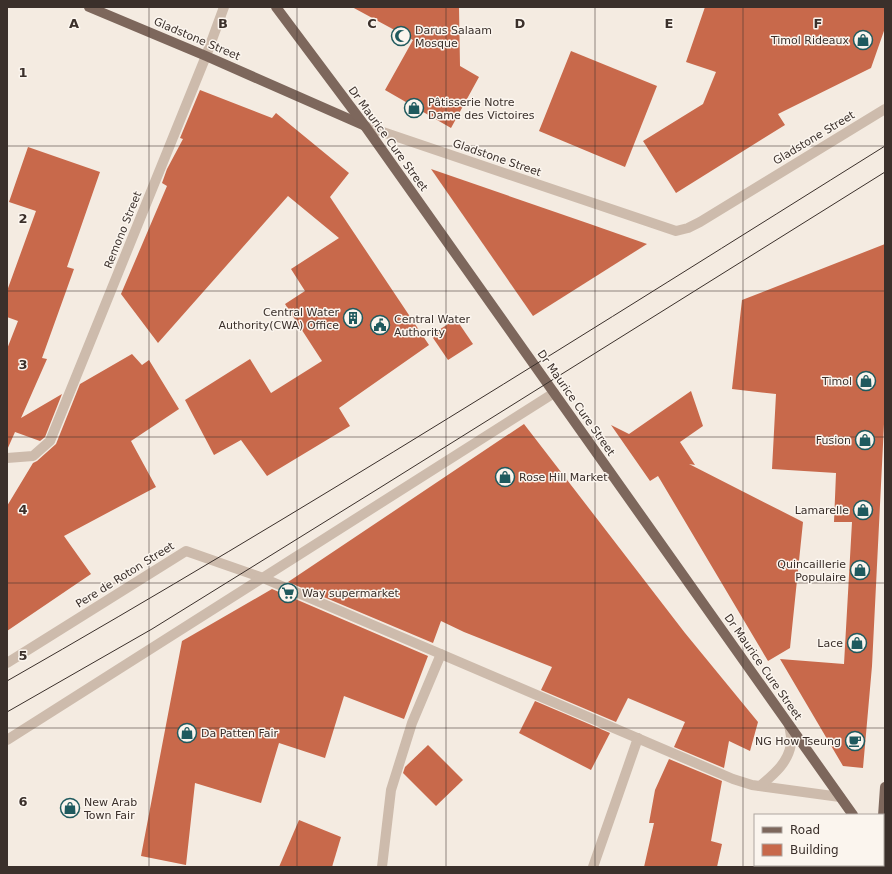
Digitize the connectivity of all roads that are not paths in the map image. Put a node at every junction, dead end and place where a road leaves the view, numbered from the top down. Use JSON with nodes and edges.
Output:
{"nodes":[{"id":1,"x":89,"y":7,"type":"edge"},
{"id":2,"x":224,"y":7,"type":"edge"},
{"id":3,"x":276,"y":7,"type":"edge"},
{"id":4,"x":206,"y":56,"type":"junction"},
{"id":5,"x":885,"y":109,"type":"edge"},
{"id":6,"x":365,"y":126,"type":"junction"},
{"id":7,"x":554,"y":393,"type":"junction"},
{"id":8,"x":7,"y":458,"type":"edge"},
{"id":9,"x":263,"y":578,"type":"junction"},
{"id":10,"x":441,"y":654,"type":"junction"},
{"id":11,"x":7,"y":663,"type":"edge"},
{"id":12,"x":789,"y":725,"type":"junction"},
{"id":13,"x":638,"y":738,"type":"junction"},
{"id":14,"x":7,"y":740,"type":"edge"},
{"id":15,"x":760,"y":786,"type":"junction"},
{"id":16,"x":885,"y":787,"type":"edge"},
{"id":17,"x":840,"y":797,"type":"junction"},
{"id":18,"x":852,"y":814,"type":"edge"},
{"id":19,"x":883,"y":814,"type":"edge"},
{"id":20,"x":382,"y":867,"type":"edge"},
{"id":21,"x":593,"y":867,"type":"edge"}],
"edges":[{"from":1,"to":4,"type":"main road","name":"Gladstone Street"},
{"from":2,"to":4,"type":"street","name":"Remono Street"},
{"from":3,"to":6,"type":"main road","name":"Dr Maurice Cure Street"},
{"from":4,"to":6,"type":"main road","name":"Gladstone Street"},
{"from":4,"to":8,"type":"street","name":"Remono Street"},
{"from":5,"to":6,"type":"street","name":"Gladstone Street"},
{"from":6,"to":7,"type":"main road","name":"Dr Maurice Cure Street"},
{"from":7,"to":9,"type":"street"},
{"from":7,"to":12,"type":"main road","name":"Dr Maurice Cure Street"},
{"from":9,"to":10,"type":"street"},
{"from":9,"to":11,"type":"street","name":"Pere de Roton Street"},
{"from":9,"to":14,"type":"street"},
{"from":10,"to":13,"type":"street"},
{"from":10,"to":20,"type":"street"},
{"from":12,"to":15,"type":"street"},
{"from":12,"to":17,"type":"main road","name":"Dr Maurice Cure Street"},
{"from":13,"to":15,"type":"street"},
{"from":13,"to":21,"type":"street"},
{"from":15,"to":17,"type":"street"},
{"from":16,"to":19,"type":"main road"},
{"from":17,"to":18,"type":"main road","name":"Dr Maurice Cure Street"}]}
